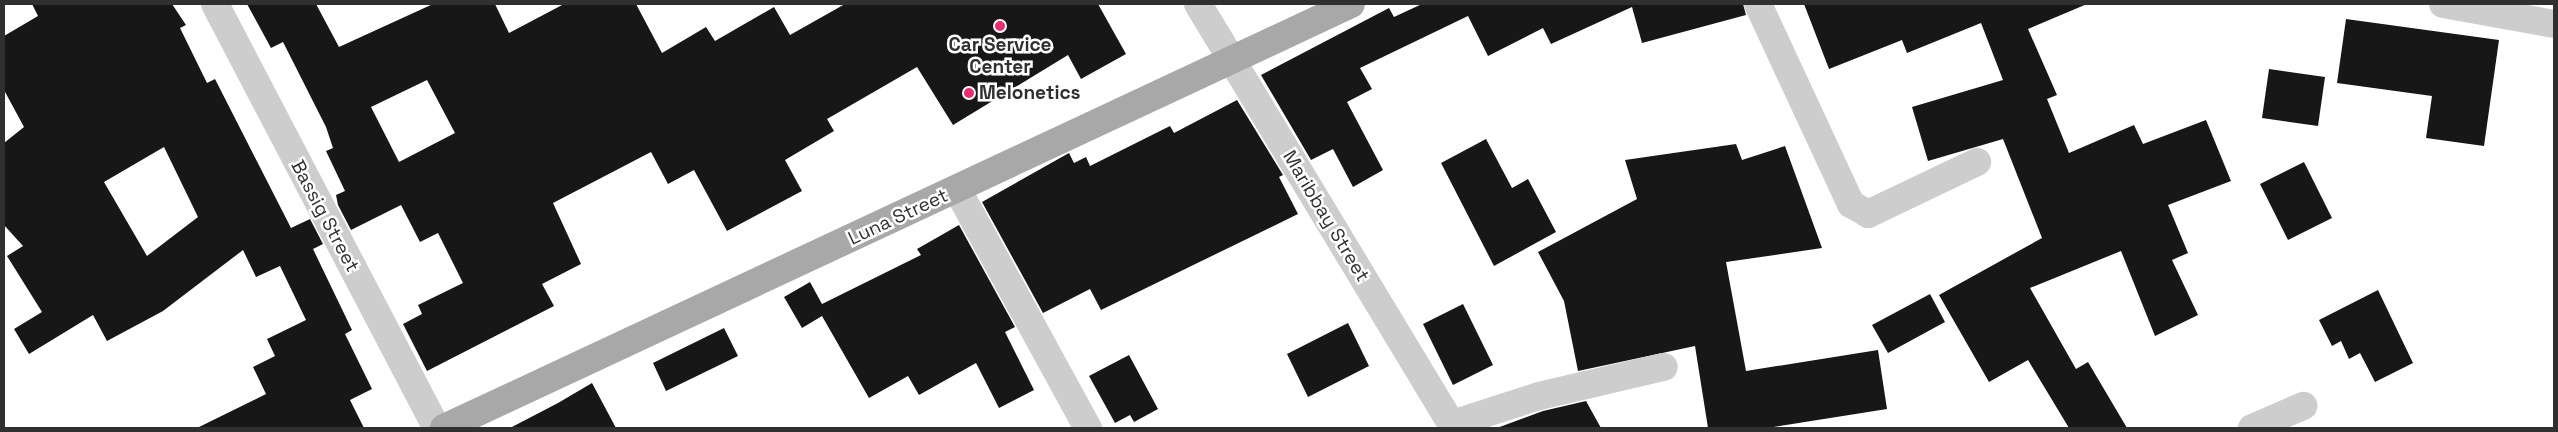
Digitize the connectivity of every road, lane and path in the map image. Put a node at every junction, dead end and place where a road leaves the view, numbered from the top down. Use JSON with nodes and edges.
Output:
{"nodes":[{"id":1,"x":215,"y":4,"type":"edge"},
{"id":2,"x":1198,"y":4,"type":"edge"},
{"id":3,"x":1350,"y":4,"type":"edge"},
{"id":4,"x":1758,"y":4,"type":"edge"},
{"id":5,"x":2443,"y":4,"type":"edge"},
{"id":6,"x":2554,"y":24,"type":"edge"},
{"id":7,"x":1232,"y":59,"type":"junction"},
{"id":8,"x":1976,"y":162,"type":"dead end"},
{"id":9,"x":957,"y":190,"type":"junction"},
{"id":10,"x":1664,"y":367,"type":"dead end"},
{"id":11,"x":2303,"y":406,"type":"dead end"},
{"id":12,"x":1453,"y":426,"type":"edge"},
{"id":13,"x":437,"y":428,"type":"edge"},
{"id":14,"x":444,"y":428,"type":"edge"},
{"id":15,"x":1088,"y":428,"type":"edge"},
{"id":16,"x":2252,"y":428,"type":"edge"}],
"edges":[{"from":1,"to":13,"type":"street","name":"Bassig Street"},
{"from":2,"to":7,"type":"street","name":"Maribbay Street"},
{"from":3,"to":7,"type":"main road","name":"Luna Street"},
{"from":4,"to":8,"type":"street"},
{"from":5,"to":6,"type":"street"},
{"from":7,"to":9,"type":"main road","name":"Luna Street"},
{"from":7,"to":12,"type":"street","name":"Maribbay Street"},
{"from":9,"to":14,"type":"main road","name":"Luna Street"},
{"from":9,"to":15,"type":"street"},
{"from":10,"to":12,"type":"street"},
{"from":11,"to":16,"type":"street"}]}
